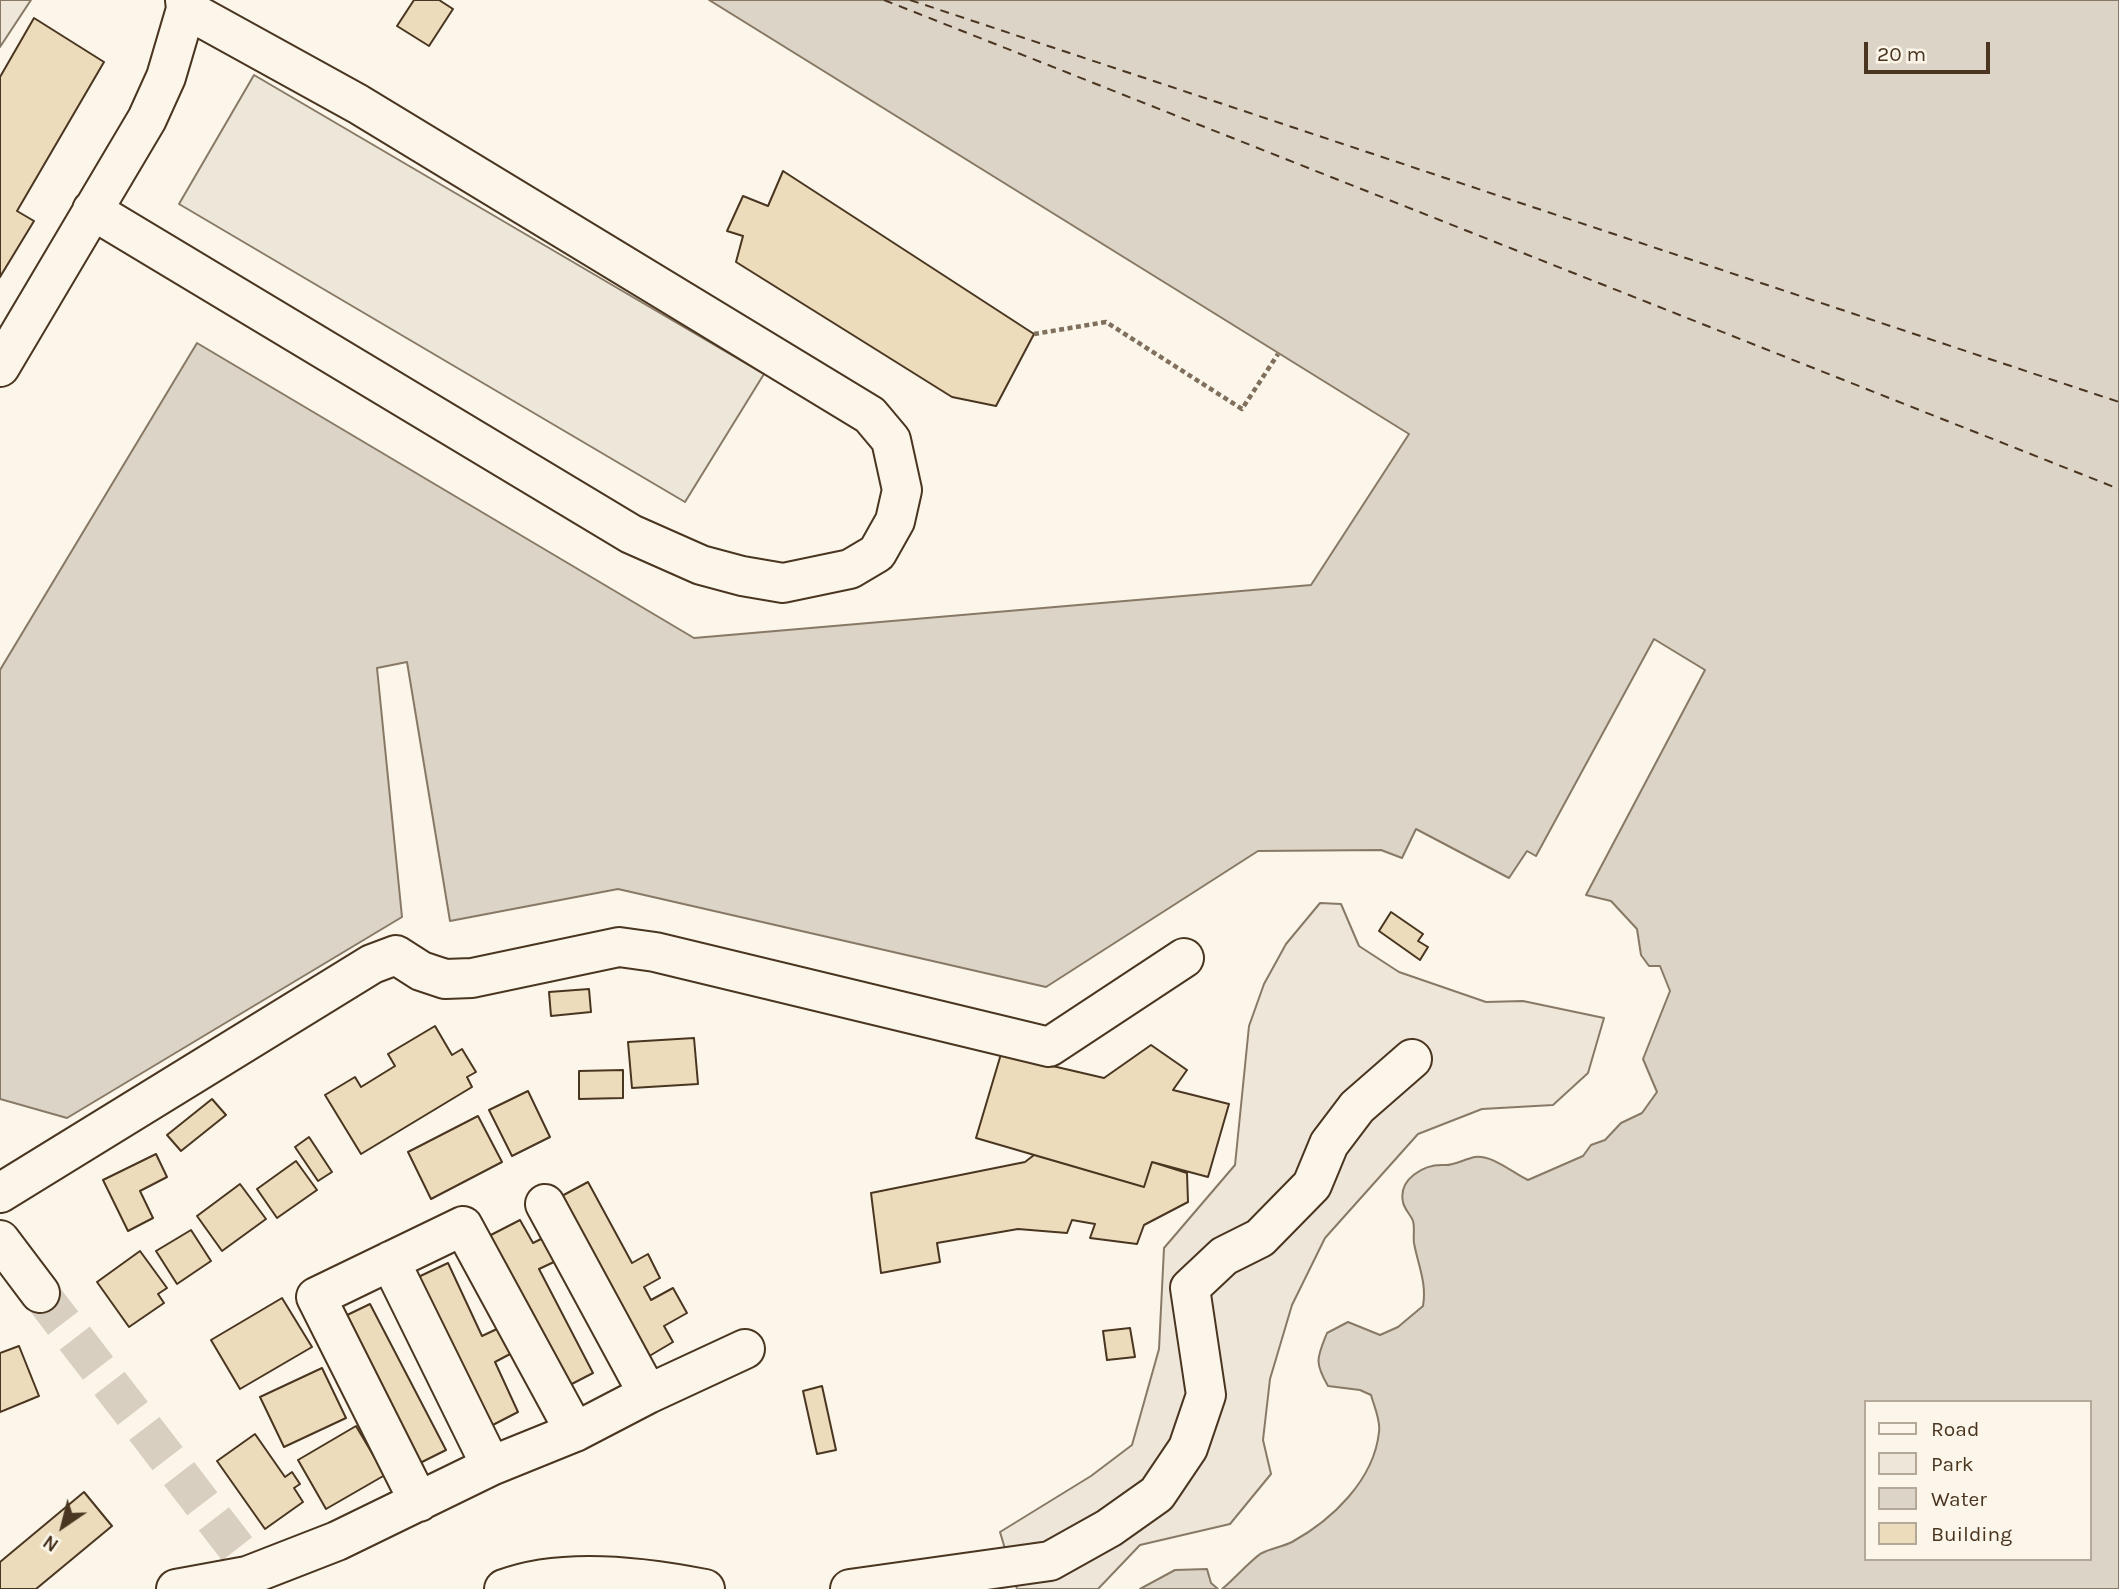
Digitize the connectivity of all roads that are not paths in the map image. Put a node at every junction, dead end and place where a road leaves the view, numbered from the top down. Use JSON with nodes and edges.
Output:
{"nodes":[{"id":1,"x":186,"y":4,"type":"edge"},
{"id":2,"x":92,"y":210,"type":"junction"},
{"id":3,"x":0,"y":367,"type":"edge"},
{"id":4,"x":1184,"y":958,"type":"dead end"},
{"id":5,"x":1412,"y":1059,"type":"dead end"},
{"id":6,"x":0,"y":1194,"type":"edge"},
{"id":7,"x":545,"y":1203,"type":"dead end"},
{"id":8,"x":0,"y":1240,"type":"edge"},
{"id":9,"x":390,"y":1261,"type":"junction"},
{"id":10,"x":40,"y":1293,"type":"tunnel mouth"},
{"id":11,"x":745,"y":1349,"type":"dead end"},
{"id":12,"x":648,"y":1394,"type":"junction"},
{"id":13,"x":575,"y":1432,"type":"junction"},
{"id":14,"x":491,"y":1466,"type":"junction"},
{"id":15,"x":419,"y":1502,"type":"junction"},
{"id":16,"x":176,"y":1589,"type":"edge"},
{"id":17,"x":504,"y":1589,"type":"edge"},
{"id":18,"x":705,"y":1589,"type":"edge"},
{"id":19,"x":850,"y":1589,"type":"edge"}],
"edges":[{"from":1,"to":2,"type":"street"},
{"from":1,"to":2,"type":"street"},
{"from":2,"to":3,"type":"street"},
{"from":4,"to":6,"type":"street"},
{"from":5,"to":19,"type":"street"},
{"from":7,"to":12,"type":"street"},
{"from":8,"to":10,"type":"street"},
{"from":9,"to":13,"type":"street"},
{"from":9,"to":14,"type":"street"},
{"from":9,"to":15,"type":"street"},
{"from":11,"to":12,"type":"street"},
{"from":12,"to":13,"type":"street"},
{"from":13,"to":14,"type":"street"},
{"from":14,"to":15,"type":"street"},
{"from":15,"to":16,"type":"street"},
{"from":17,"to":18,"type":"street"}]}
